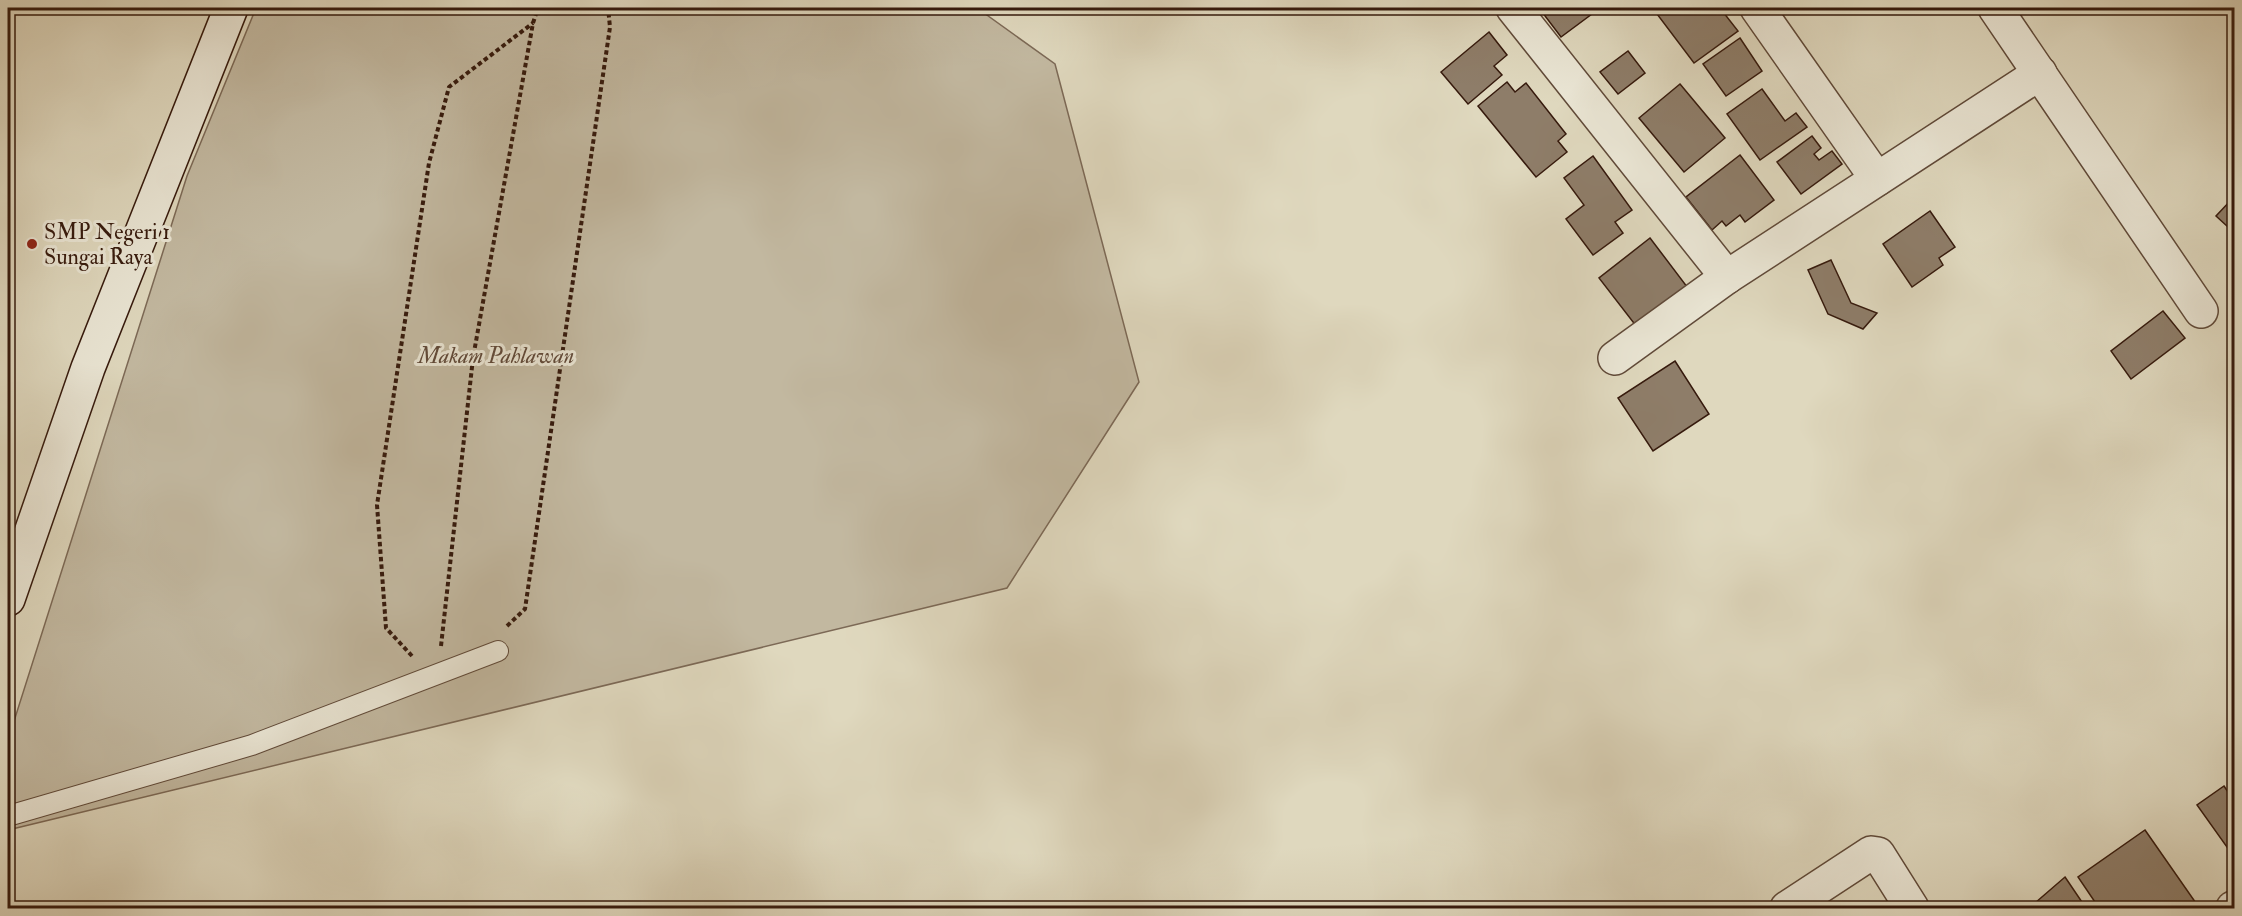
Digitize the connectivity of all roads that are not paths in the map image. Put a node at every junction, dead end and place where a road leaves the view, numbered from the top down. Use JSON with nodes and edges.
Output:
{"nodes":[{"id":1,"x":231,"y":8,"type":"edge"},
{"id":2,"x":1514,"y":8,"type":"edge"},
{"id":3,"x":1757,"y":8,"type":"edge"},
{"id":4,"x":1995,"y":8,"type":"edge"},
{"id":5,"x":2040,"y":73,"type":"junction"},
{"id":6,"x":1877,"y":179,"type":"junction"},
{"id":7,"x":1727,"y":277,"type":"junction"},
{"id":8,"x":2200,"y":311,"type":"dead end"},
{"id":9,"x":1615,"y":357,"type":"dead end"},
{"id":10,"x":13,"y":560,"type":"edge"},
{"id":11,"x":8,"y":599,"type":"edge"},
{"id":12,"x":498,"y":651,"type":"dead end"},
{"id":13,"x":8,"y":816,"type":"edge"},
{"id":14,"x":1787,"y":909,"type":"edge"},
{"id":15,"x":1912,"y":909,"type":"edge"}],
"edges":[{"from":1,"to":10,"type":"street"},
{"from":2,"to":7,"type":"street"},
{"from":3,"to":6,"type":"street"},
{"from":4,"to":5,"type":"street"},
{"from":5,"to":6,"type":"street"},
{"from":5,"to":8,"type":"street"},
{"from":6,"to":7,"type":"street"},
{"from":7,"to":9,"type":"street"},
{"from":10,"to":11,"type":"street"},
{"from":12,"to":13,"type":"lane"},
{"from":14,"to":15,"type":"street"}]}
